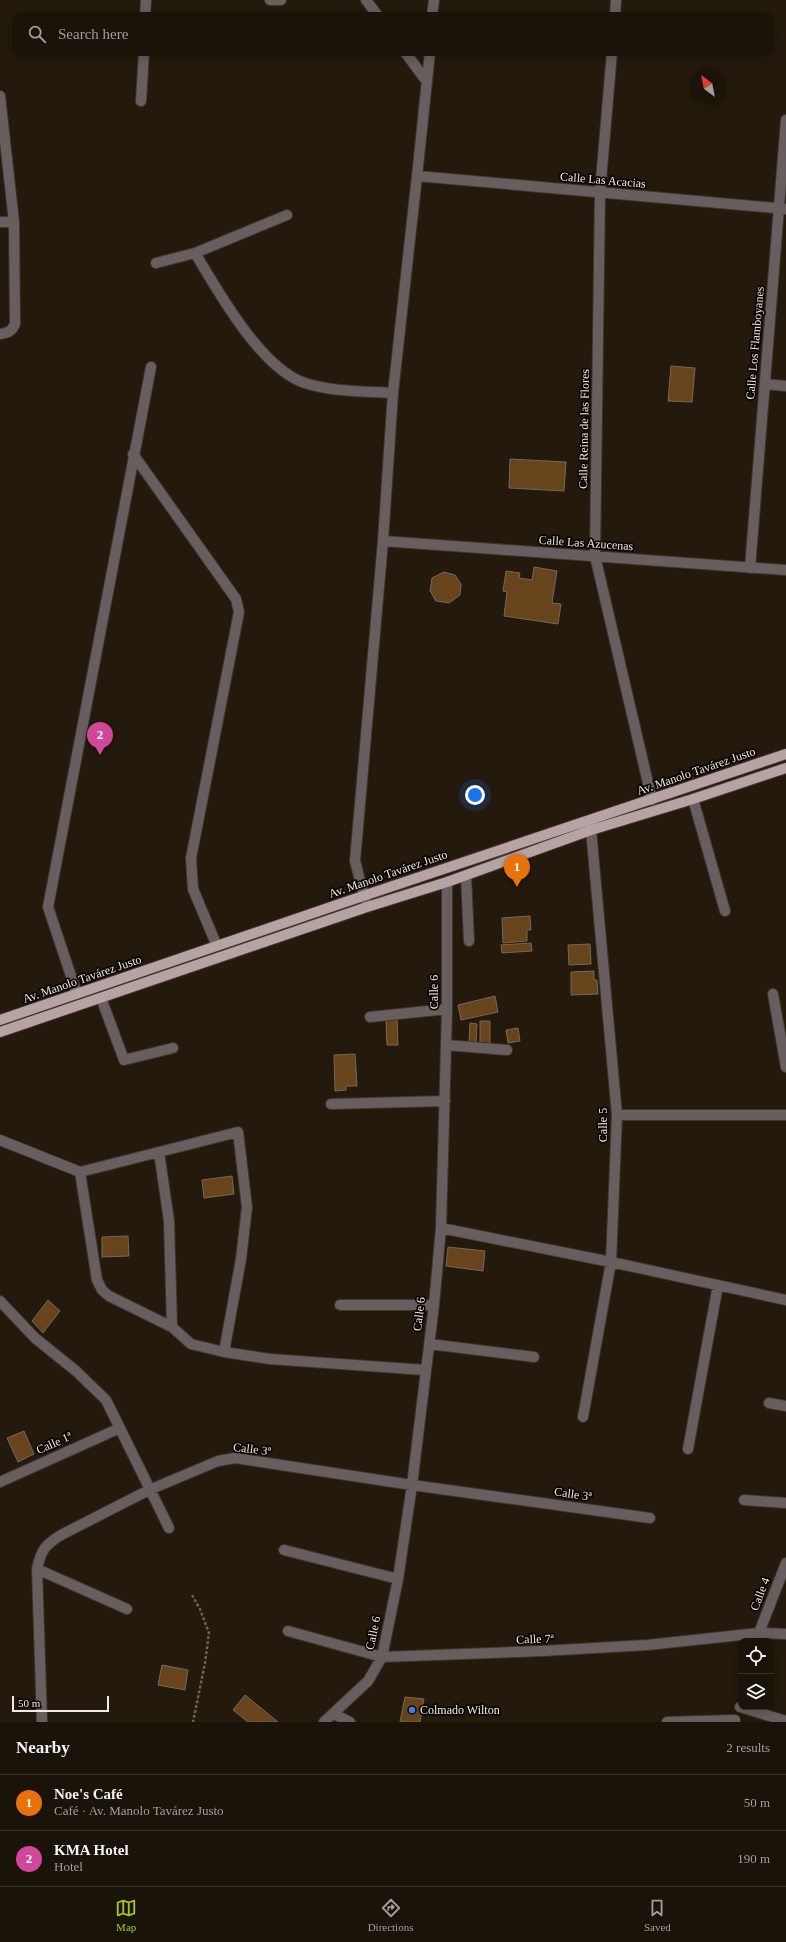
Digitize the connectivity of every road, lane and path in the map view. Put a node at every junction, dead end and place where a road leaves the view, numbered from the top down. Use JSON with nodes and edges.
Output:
{"nodes":[{"id":1,"x":146,"y":0,"type":"edge"},
{"id":2,"x":270,"y":0,"type":"edge"},
{"id":3,"x":281,"y":0,"type":"edge"},
{"id":4,"x":366,"y":0,"type":"edge"},
{"id":5,"x":434,"y":0,"type":"edge"},
{"id":6,"x":616,"y":0,"type":"edge"},
{"id":7,"x":145,"y":12,"type":"edge"},
{"id":8,"x":375,"y":12,"type":"edge"},
{"id":9,"x":432,"y":12,"type":"edge"},
{"id":10,"x":615,"y":12,"type":"edge"},
{"id":11,"x":144,"y":56,"type":"edge"},
{"id":12,"x":408,"y":56,"type":"edge"},
{"id":13,"x":430,"y":56,"type":"edge"},
{"id":14,"x":612,"y":56,"type":"edge"},
{"id":15,"x":427,"y":82,"type":"junction"},
{"id":16,"x":0,"y":96,"type":"edge"},
{"id":17,"x":141,"y":101,"type":"dead end"},
{"id":18,"x":1,"y":112,"type":"edge"},
{"id":19,"x":786,"y":120,"type":"edge"},
{"id":20,"x":418,"y":176,"type":"junction"},
{"id":21,"x":600,"y":192,"type":"junction"},
{"id":22,"x":782,"y":208,"type":"edge"},
{"id":23,"x":287,"y":215,"type":"dead end"},
{"id":24,"x":0,"y":222,"type":"edge"},
{"id":25,"x":14,"y":222,"type":"junction"},
{"id":26,"x":195,"y":253,"type":"junction"},
{"id":27,"x":156,"y":262,"type":"dead end"},
{"id":28,"x":0,"y":334,"type":"edge"},
{"id":29,"x":150,"y":367,"type":"dead end"},
{"id":30,"x":765,"y":384,"type":"junction"},
{"id":31,"x":786,"y":386,"type":"edge"},
{"id":32,"x":392,"y":393,"type":"junction"},
{"id":33,"x":134,"y":454,"type":"junction"},
{"id":34,"x":383,"y":541,"type":"junction"},
{"id":35,"x":595,"y":556,"type":"junction"},
{"id":36,"x":750,"y":568,"type":"junction"},
{"id":37,"x":786,"y":570,"type":"edge"},
{"id":38,"x":786,"y":754,"type":"edge"},
{"id":39,"x":786,"y":768,"type":"edge"},
{"id":40,"x":694,"y":799,"type":"junction"},
{"id":41,"x":652,"y":800,"type":"junction"},
{"id":42,"x":591,"y":830,"type":"junction"},
{"id":43,"x":466,"y":876,"type":"junction"},
{"id":44,"x":448,"y":882,"type":"junction"},
{"id":45,"x":363,"y":896,"type":"junction"},
{"id":46,"x":367,"y":907,"type":"junction"},
{"id":47,"x":725,"y":911,"type":"dead end"},
{"id":48,"x":469,"y":941,"type":"dead end"},
{"id":49,"x":217,"y":946,"type":"junction"},
{"id":50,"x":77,"y":994,"type":"junction"},
{"id":51,"x":773,"y":994,"type":"dead end"},
{"id":52,"x":101,"y":998,"type":"junction"},
{"id":53,"x":447,"y":1010,"type":"junction"},
{"id":54,"x":370,"y":1017,"type":"dead end"},
{"id":55,"x":0,"y":1020,"type":"edge"},
{"id":56,"x":0,"y":1032,"type":"edge"},
{"id":57,"x":446,"y":1045,"type":"junction"},
{"id":58,"x":173,"y":1048,"type":"dead end"},
{"id":59,"x":507,"y":1050,"type":"dead end"},
{"id":60,"x":786,"y":1067,"type":"edge"},
{"id":61,"x":445,"y":1101,"type":"junction"},
{"id":62,"x":332,"y":1104,"type":"dead end"},
{"id":63,"x":617,"y":1115,"type":"junction"},
{"id":64,"x":786,"y":1115,"type":"edge"},
{"id":65,"x":0,"y":1140,"type":"edge"},
{"id":66,"x":159,"y":1152,"type":"junction"},
{"id":67,"x":80,"y":1172,"type":"junction"},
{"id":68,"x":441,"y":1228,"type":"junction"},
{"id":69,"x":611,"y":1262,"type":"junction"},
{"id":70,"x":718,"y":1285,"type":"junction"},
{"id":71,"x":0,"y":1300,"type":"edge"},
{"id":72,"x":786,"y":1300,"type":"edge"},
{"id":73,"x":340,"y":1305,"type":"dead end"},
{"id":74,"x":434,"y":1305,"type":"junction"},
{"id":75,"x":172,"y":1327,"type":"junction"},
{"id":76,"x":428,"y":1344,"type":"junction"},
{"id":77,"x":224,"y":1352,"type":"junction"},
{"id":78,"x":534,"y":1357,"type":"dead end"},
{"id":79,"x":425,"y":1370,"type":"junction"},
{"id":80,"x":769,"y":1403,"type":"dead end"},
{"id":81,"x":786,"y":1406,"type":"edge"},
{"id":82,"x":583,"y":1418,"type":"dead end"},
{"id":83,"x":120,"y":1428,"type":"junction"},
{"id":84,"x":688,"y":1449,"type":"dead end"},
{"id":85,"x":0,"y":1482,"type":"edge"},
{"id":86,"x":412,"y":1485,"type":"junction"},
{"id":87,"x":149,"y":1490,"type":"junction"},
{"id":88,"x":744,"y":1500,"type":"dead end"},
{"id":89,"x":786,"y":1503,"type":"edge"},
{"id":90,"x":650,"y":1518,"type":"dead end"},
{"id":91,"x":169,"y":1528,"type":"dead end"},
{"id":92,"x":284,"y":1550,"type":"dead end"},
{"id":93,"x":786,"y":1563,"type":"edge"},
{"id":94,"x":37,"y":1569,"type":"junction"},
{"id":95,"x":398,"y":1578,"type":"junction"},
{"id":96,"x":192,"y":1595,"type":"dead end"},
{"id":97,"x":127,"y":1609,"type":"dead end"},
{"id":98,"x":288,"y":1631,"type":"dead end"},
{"id":99,"x":759,"y":1633,"type":"junction"},
{"id":100,"x":786,"y":1634,"type":"edge"},
{"id":101,"x":768,"y":1637,"type":"edge"},
{"id":102,"x":382,"y":1657,"type":"junction"},
{"id":103,"x":738,"y":1710,"type":"edge"},
{"id":104,"x":752,"y":1710,"type":"edge"},
{"id":105,"x":334,"y":1714,"type":"junction"},
{"id":106,"x":734,"y":1721,"type":"edge"},
{"id":107,"x":786,"y":1721,"type":"edge"},
{"id":108,"x":42,"y":1722,"type":"edge"},
{"id":109,"x":193,"y":1722,"type":"edge"},
{"id":110,"x":324,"y":1722,"type":"edge"},
{"id":111,"x":350,"y":1722,"type":"edge"},
{"id":112,"x":667,"y":1722,"type":"edge"}],
"edges":[{"from":1,"to":7,"type":"street"},
{"from":2,"to":3,"type":"street"},
{"from":4,"to":8,"type":"street"},
{"from":5,"to":9,"type":"street"},
{"from":6,"to":10,"type":"street"},
{"from":11,"to":17,"type":"street"},
{"from":12,"to":15,"type":"street"},
{"from":13,"to":15,"type":"street"},
{"from":14,"to":21,"type":"street","name":"Calle Reina de las Flores"},
{"from":15,"to":20,"type":"street"},
{"from":16,"to":18,"type":"street"},
{"from":18,"to":25,"type":"street"},
{"from":19,"to":22,"type":"street","name":"Calle Los Flamboyanes"},
{"from":20,"to":21,"type":"street","name":"Calle Las Acacias"},
{"from":20,"to":32,"type":"street"},
{"from":21,"to":22,"type":"street","name":"Calle Las Acacias"},
{"from":21,"to":35,"type":"street","name":"Calle Reina de las Flores"},
{"from":22,"to":30,"type":"street","name":"Calle Los Flamboyanes"},
{"from":23,"to":26,"type":"street"},
{"from":24,"to":25,"type":"street"},
{"from":25,"to":28,"type":"street"},
{"from":26,"to":27,"type":"street"},
{"from":26,"to":32,"type":"street"},
{"from":29,"to":33,"type":"street"},
{"from":30,"to":31,"type":"street"},
{"from":30,"to":36,"type":"street","name":"Calle Los Flamboyanes"},
{"from":32,"to":34,"type":"street"},
{"from":33,"to":49,"type":"street"},
{"from":33,"to":50,"type":"street"},
{"from":34,"to":35,"type":"street","name":"Calle Las Azucenas"},
{"from":34,"to":45,"type":"street"},
{"from":35,"to":36,"type":"street","name":"Calle Las Azucenas"},
{"from":35,"to":41,"type":"street","name":"Calle Reina de las Flores"},
{"from":36,"to":37,"type":"street","name":"Calle Las Azucenas"},
{"from":38,"to":41,"type":"main road","name":"Av. Manolo Tavárez Justo"},
{"from":39,"to":40,"type":"main road","name":"Av. Manolo Tavárez Justo"},
{"from":40,"to":42,"type":"main road","name":"Av. Manolo Tavárez Justo"},
{"from":40,"to":47,"type":"street"},
{"from":41,"to":45,"type":"main road","name":"Av. Manolo Tavárez Justo"},
{"from":42,"to":43,"type":"main road","name":"Av. Manolo Tavárez Justo"},
{"from":42,"to":63,"type":"street","name":"Calle 5"},
{"from":43,"to":44,"type":"main road","name":"Av. Manolo Tavárez Justo"},
{"from":43,"to":48,"type":"street"},
{"from":44,"to":46,"type":"main road","name":"Av. Manolo Tavárez Justo"},
{"from":44,"to":53,"type":"street","name":"Calle 6"},
{"from":45,"to":46,"type":"street"},
{"from":45,"to":49,"type":"main road","name":"Av. Manolo Tavárez Justo"},
{"from":46,"to":52,"type":"main road","name":"Av. Manolo Tavárez Justo"},
{"from":49,"to":50,"type":"main road","name":"Av. Manolo Tavárez Justo"},
{"from":50,"to":55,"type":"main road","name":"Av. Manolo Tavárez Justo"},
{"from":51,"to":60,"type":"street"},
{"from":52,"to":56,"type":"main road","name":"Av. Manolo Tavárez Justo"},
{"from":52,"to":58,"type":"street"},
{"from":53,"to":54,"type":"street"},
{"from":53,"to":57,"type":"street","name":"Calle 6"},
{"from":57,"to":59,"type":"street"},
{"from":57,"to":61,"type":"street","name":"Calle 6"},
{"from":61,"to":62,"type":"street"},
{"from":61,"to":68,"type":"street","name":"Calle 6"},
{"from":63,"to":64,"type":"street"},
{"from":63,"to":69,"type":"street","name":"Calle 5"},
{"from":65,"to":67,"type":"street"},
{"from":66,"to":67,"type":"street"},
{"from":66,"to":75,"type":"street"},
{"from":66,"to":77,"type":"street"},
{"from":67,"to":75,"type":"street"},
{"from":68,"to":69,"type":"street"},
{"from":68,"to":74,"type":"street","name":"Calle 6"},
{"from":69,"to":70,"type":"street"},
{"from":69,"to":82,"type":"street","name":"Calle 5"},
{"from":70,"to":72,"type":"street"},
{"from":70,"to":84,"type":"street"},
{"from":71,"to":83,"type":"street"},
{"from":73,"to":74,"type":"street"},
{"from":74,"to":76,"type":"street","name":"Calle 6"},
{"from":75,"to":77,"type":"street"},
{"from":76,"to":78,"type":"street"},
{"from":76,"to":79,"type":"street","name":"Calle 6"},
{"from":77,"to":79,"type":"street"},
{"from":79,"to":86,"type":"street","name":"Calle 6"},
{"from":80,"to":81,"type":"street"},
{"from":83,"to":85,"type":"street","name":"Calle 1ª"},
{"from":83,"to":87,"type":"street"},
{"from":86,"to":87,"type":"street","name":"Calle 3ª"},
{"from":86,"to":90,"type":"street","name":"Calle 3ª"},
{"from":86,"to":95,"type":"street","name":"Calle 6"},
{"from":87,"to":91,"type":"street"},
{"from":87,"to":94,"type":"street","name":"Calle 3ª"},
{"from":88,"to":89,"type":"street"},
{"from":92,"to":95,"type":"street"},
{"from":93,"to":99,"type":"street","name":"Calle 4"},
{"from":94,"to":97,"type":"street"},
{"from":94,"to":108,"type":"street","name":"Calle 3ª"},
{"from":95,"to":102,"type":"street","name":"Calle 6"},
{"from":96,"to":109,"type":"path"},
{"from":98,"to":102,"type":"street","name":"Calle 7ª"},
{"from":99,"to":101,"type":"street","name":"Calle 7ª"},
{"from":99,"to":102,"type":"street","name":"Calle 7ª"},
{"from":100,"to":101,"type":"street","name":"Calle 7ª"},
{"from":102,"to":105,"type":"street","name":"Calle 6"},
{"from":103,"to":106,"type":"street"},
{"from":104,"to":107,"type":"street"},
{"from":105,"to":110,"type":"street","name":"Calle 6"},
{"from":105,"to":111,"type":"street"},
{"from":106,"to":112,"type":"street"}]}
